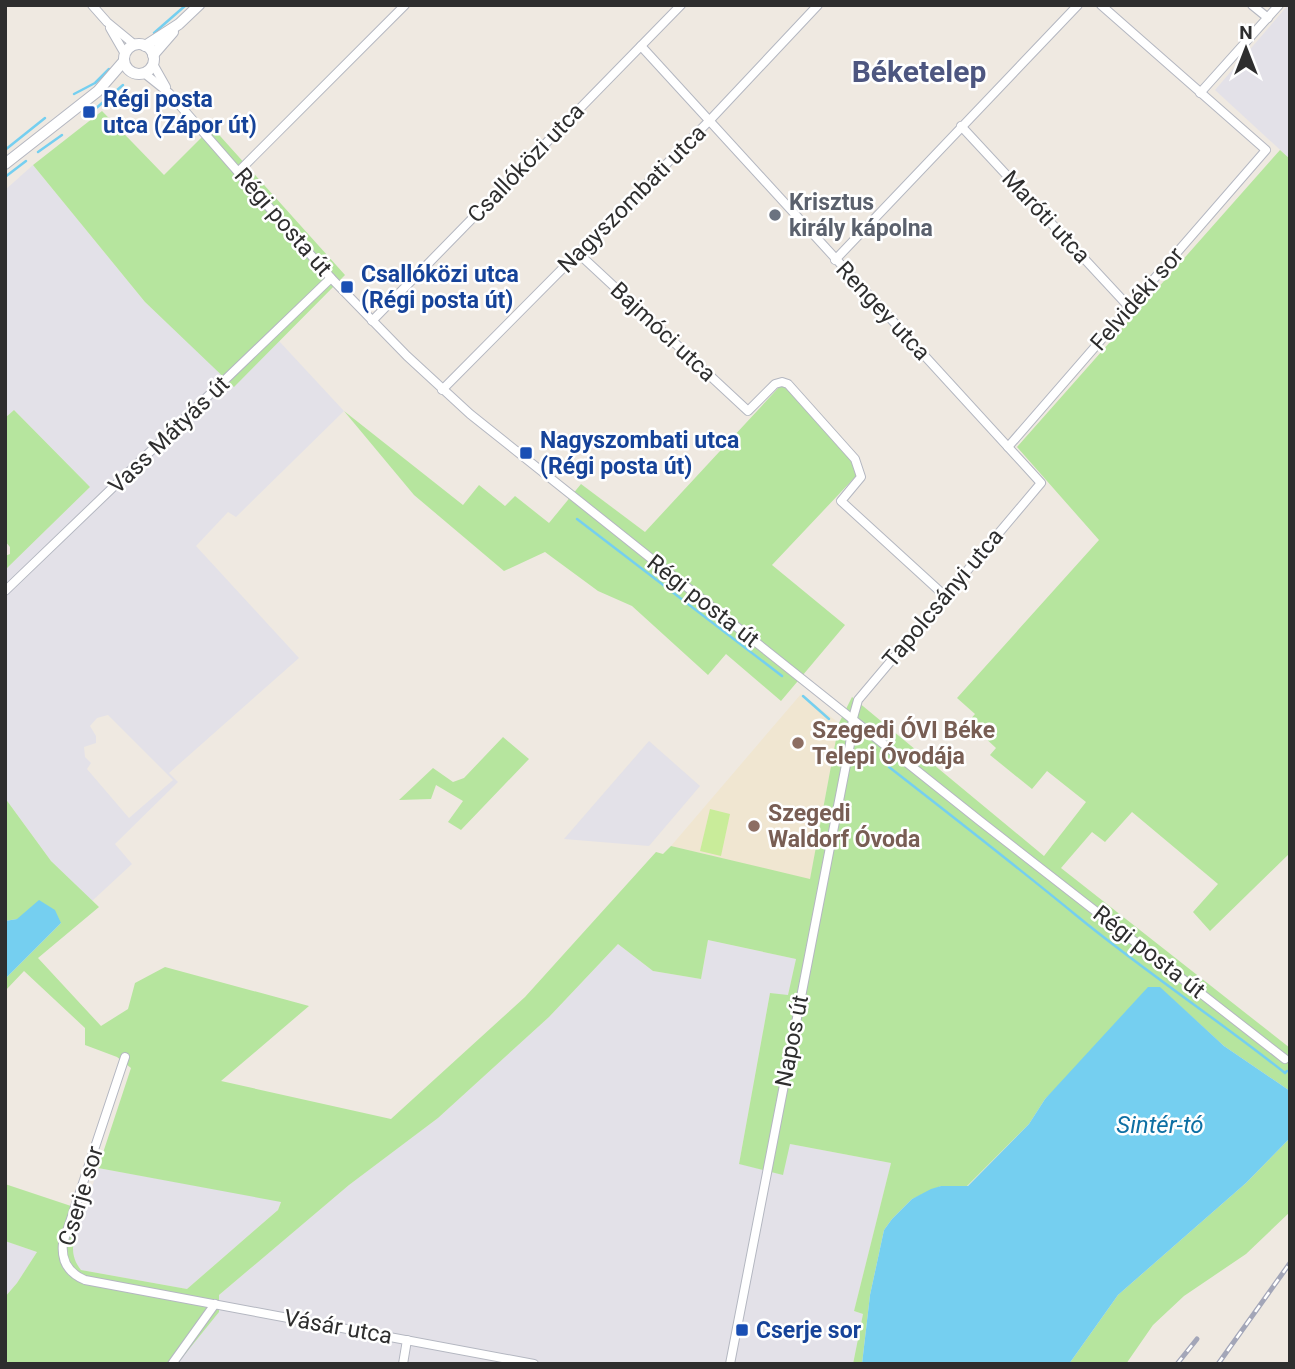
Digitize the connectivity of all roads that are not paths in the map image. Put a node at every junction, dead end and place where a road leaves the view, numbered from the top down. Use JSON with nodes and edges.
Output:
{"nodes":[{"id":1,"x":92,"y":5,"type":"edge"},
{"id":2,"x":199,"y":5,"type":"edge"},
{"id":3,"x":405,"y":5,"type":"edge"},
{"id":4,"x":681,"y":5,"type":"edge"},
{"id":5,"x":818,"y":5,"type":"edge"},
{"id":6,"x":1078,"y":5,"type":"edge"},
{"id":7,"x":1101,"y":5,"type":"edge"},
{"id":8,"x":1252,"y":5,"type":"edge"},
{"id":9,"x":1279,"y":5,"type":"edge"},
{"id":10,"x":1268,"y":18,"type":"junction"},
{"id":11,"x":107,"y":22,"type":"junction"},
{"id":12,"x":179,"y":24,"type":"junction"},
{"id":13,"x":140,"y":45,"type":"junction"},
{"id":14,"x":641,"y":46,"type":"junction"},
{"id":15,"x":125,"y":57,"type":"junction"},
{"id":16,"x":153,"y":60,"type":"junction"},
{"id":17,"x":139,"y":73,"type":"junction"},
{"id":18,"x":98,"y":91,"type":"junction"},
{"id":19,"x":169,"y":93,"type":"junction"},
{"id":20,"x":1200,"y":93,"type":"junction"},
{"id":21,"x":710,"y":120,"type":"junction"},
{"id":22,"x":961,"y":126,"type":"junction"},
{"id":23,"x":5,"y":164,"type":"edge"},
{"id":24,"x":239,"y":171,"type":"junction"},
{"id":25,"x":578,"y":253,"type":"junction"},
{"id":26,"x":835,"y":260,"type":"junction"},
{"id":27,"x":331,"y":278,"type":"junction"},
{"id":28,"x":1130,"y":308,"type":"junction"},
{"id":29,"x":372,"y":321,"type":"junction"},
{"id":30,"x":442,"y":390,"type":"junction"},
{"id":31,"x":1008,"y":447,"type":"junction"},
{"id":32,"x":1041,"y":483,"type":"joint"},
{"id":33,"x":5,"y":591,"type":"edge"},
{"id":34,"x":945,"y":596,"type":"junction"},
{"id":35,"x":853,"y":718,"type":"junction"},
{"id":36,"x":125,"y":1057,"type":"dead end"},
{"id":37,"x":1285,"y":1059,"type":"dead end"},
{"id":38,"x":215,"y":1304,"type":"junction"},
{"id":39,"x":407,"y":1340,"type":"junction"},
{"id":40,"x":172,"y":1364,"type":"edge"},
{"id":41,"x":403,"y":1364,"type":"edge"},
{"id":42,"x":534,"y":1364,"type":"edge"},
{"id":43,"x":730,"y":1364,"type":"edge"}],
"edges":[{"from":1,"to":11,"type":"street"},
{"from":2,"to":12,"type":"street"},
{"from":3,"to":24,"type":"street"},
{"from":4,"to":14,"type":"street","name":"Csallóközi utca"},
{"from":5,"to":21,"type":"street","name":"Nagyszombati utca"},
{"from":6,"to":22,"type":"street"},
{"from":7,"to":20,"type":"street"},
{"from":8,"to":10,"type":"street"},
{"from":9,"to":10,"type":"street"},
{"from":10,"to":20,"type":"street"},
{"from":11,"to":13,"type":"street"},
{"from":11,"to":15,"type":"street"},
{"from":12,"to":13,"type":"street"},
{"from":12,"to":16,"type":"street"},
{"from":13,"to":15,"type":"street"},
{"from":13,"to":16,"type":"street"},
{"from":14,"to":21,"type":"street","name":"Rengey utca"},
{"from":14,"to":29,"type":"street","name":"Csallóközi utca"},
{"from":15,"to":17,"type":"street"},
{"from":15,"to":18,"type":"street"},
{"from":16,"to":17,"type":"street"},
{"from":16,"to":19,"type":"street","name":"Régi posta út"},
{"from":17,"to":18,"type":"street"},
{"from":17,"to":19,"type":"street","name":"Régi posta út"},
{"from":18,"to":23,"type":"street"},
{"from":19,"to":24,"type":"street","name":"Régi posta út"},
{"from":20,"to":28,"type":"street","name":"Felvidéki sor"},
{"from":21,"to":25,"type":"street","name":"Nagyszombati utca"},
{"from":21,"to":26,"type":"street","name":"Rengey utca"},
{"from":22,"to":26,"type":"street"},
{"from":22,"to":28,"type":"street","name":"Maróti utca"},
{"from":24,"to":27,"type":"street","name":"Régi posta út"},
{"from":25,"to":30,"type":"street","name":"Nagyszombati utca"},
{"from":25,"to":34,"type":"street","name":"Bajmóci utca"},
{"from":26,"to":31,"type":"street","name":"Rengey utca"},
{"from":27,"to":29,"type":"street","name":"Régi posta út"},
{"from":27,"to":33,"type":"street","name":"Vass Mátyás út"},
{"from":28,"to":31,"type":"street","name":"Felvidéki sor"},
{"from":29,"to":30,"type":"street","name":"Régi posta út"},
{"from":30,"to":35,"type":"street","name":"Régi posta út"},
{"from":31,"to":32,"type":"street","name":"Rengey utca"},
{"from":32,"to":34,"type":"street","name":"Tapolcsányi utca"},
{"from":34,"to":35,"type":"street","name":"Tapolcsányi utca"},
{"from":35,"to":37,"type":"street","name":"Régi posta út"},
{"from":35,"to":43,"type":"street","name":"Napos út"},
{"from":36,"to":38,"type":"street","name":"Cserje sor"},
{"from":38,"to":39,"type":"street","name":"Vásár utca"},
{"from":38,"to":40,"type":"street"},
{"from":39,"to":41,"type":"street"},
{"from":39,"to":42,"type":"street","name":"Vásár utca"}]}
